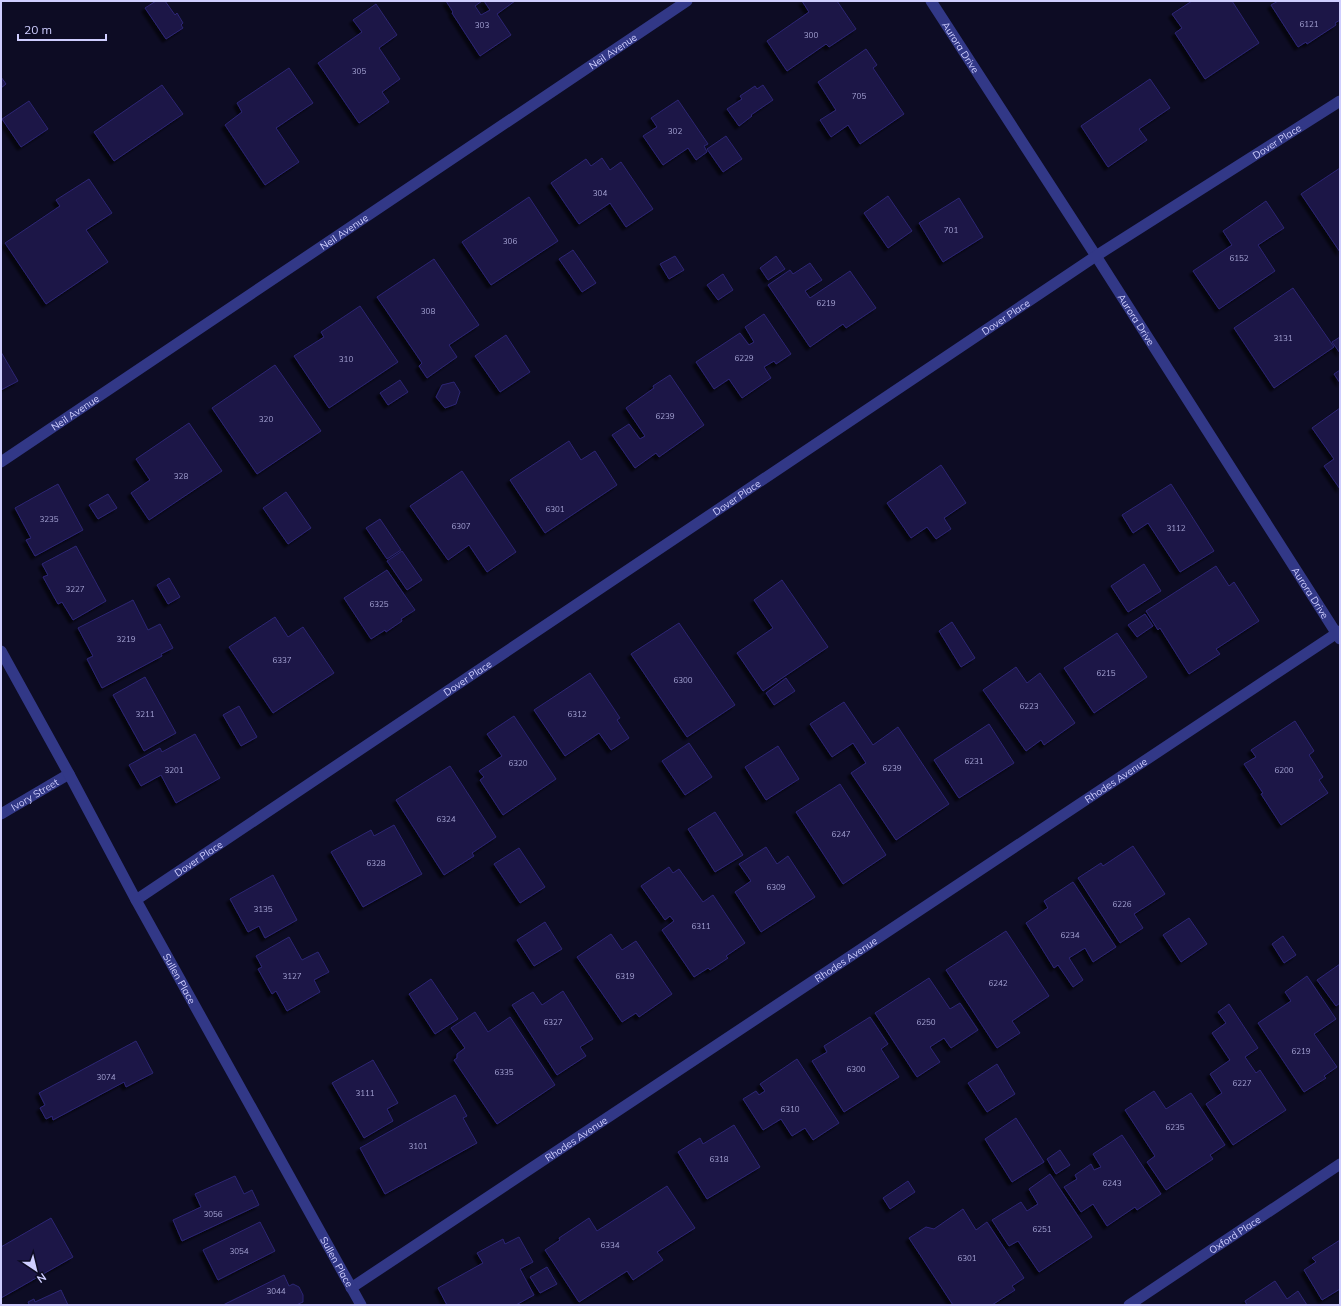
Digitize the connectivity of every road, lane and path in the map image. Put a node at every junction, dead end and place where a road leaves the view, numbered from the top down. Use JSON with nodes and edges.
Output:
{"nodes":[{"id":1,"x":687,"y":1,"type":"edge"},
{"id":2,"x":931,"y":1,"type":"edge"},
{"id":3,"x":1340,"y":101,"type":"edge"},
{"id":4,"x":1096,"y":256,"type":"junction"},
{"id":5,"x":1,"y":462,"type":"edge"},
{"id":6,"x":1339,"y":635,"type":"edge"},
{"id":7,"x":1,"y":651,"type":"edge"},
{"id":8,"x":69,"y":774,"type":"junction"},
{"id":9,"x":1,"y":814,"type":"edge"},
{"id":10,"x":136,"y":900,"type":"junction"},
{"id":11,"x":1340,"y":1164,"type":"edge"},
{"id":12,"x":352,"y":1288,"type":"junction"},
{"id":13,"x":361,"y":1305,"type":"edge"},
{"id":14,"x":1129,"y":1305,"type":"edge"}],
"edges":[{"from":1,"to":5,"type":"street","name":"Neil Avenue"},
{"from":2,"to":4,"type":"street","name":"Aurora Drive"},
{"from":3,"to":4,"type":"street","name":"Dover Place"},
{"from":4,"to":6,"type":"street","name":"Aurora Drive"},
{"from":4,"to":10,"type":"street","name":"Dover Place"},
{"from":6,"to":12,"type":"street","name":"Rhodes Avenue"},
{"from":7,"to":8,"type":"street","name":"Sullen Place"},
{"from":8,"to":9,"type":"street","name":"Ivory Street"},
{"from":8,"to":10,"type":"street","name":"Sullen Place"},
{"from":10,"to":12,"type":"street","name":"Sullen Place"},
{"from":11,"to":14,"type":"street","name":"Oxford Place"},
{"from":12,"to":13,"type":"street","name":"Sullen Place"}]}
